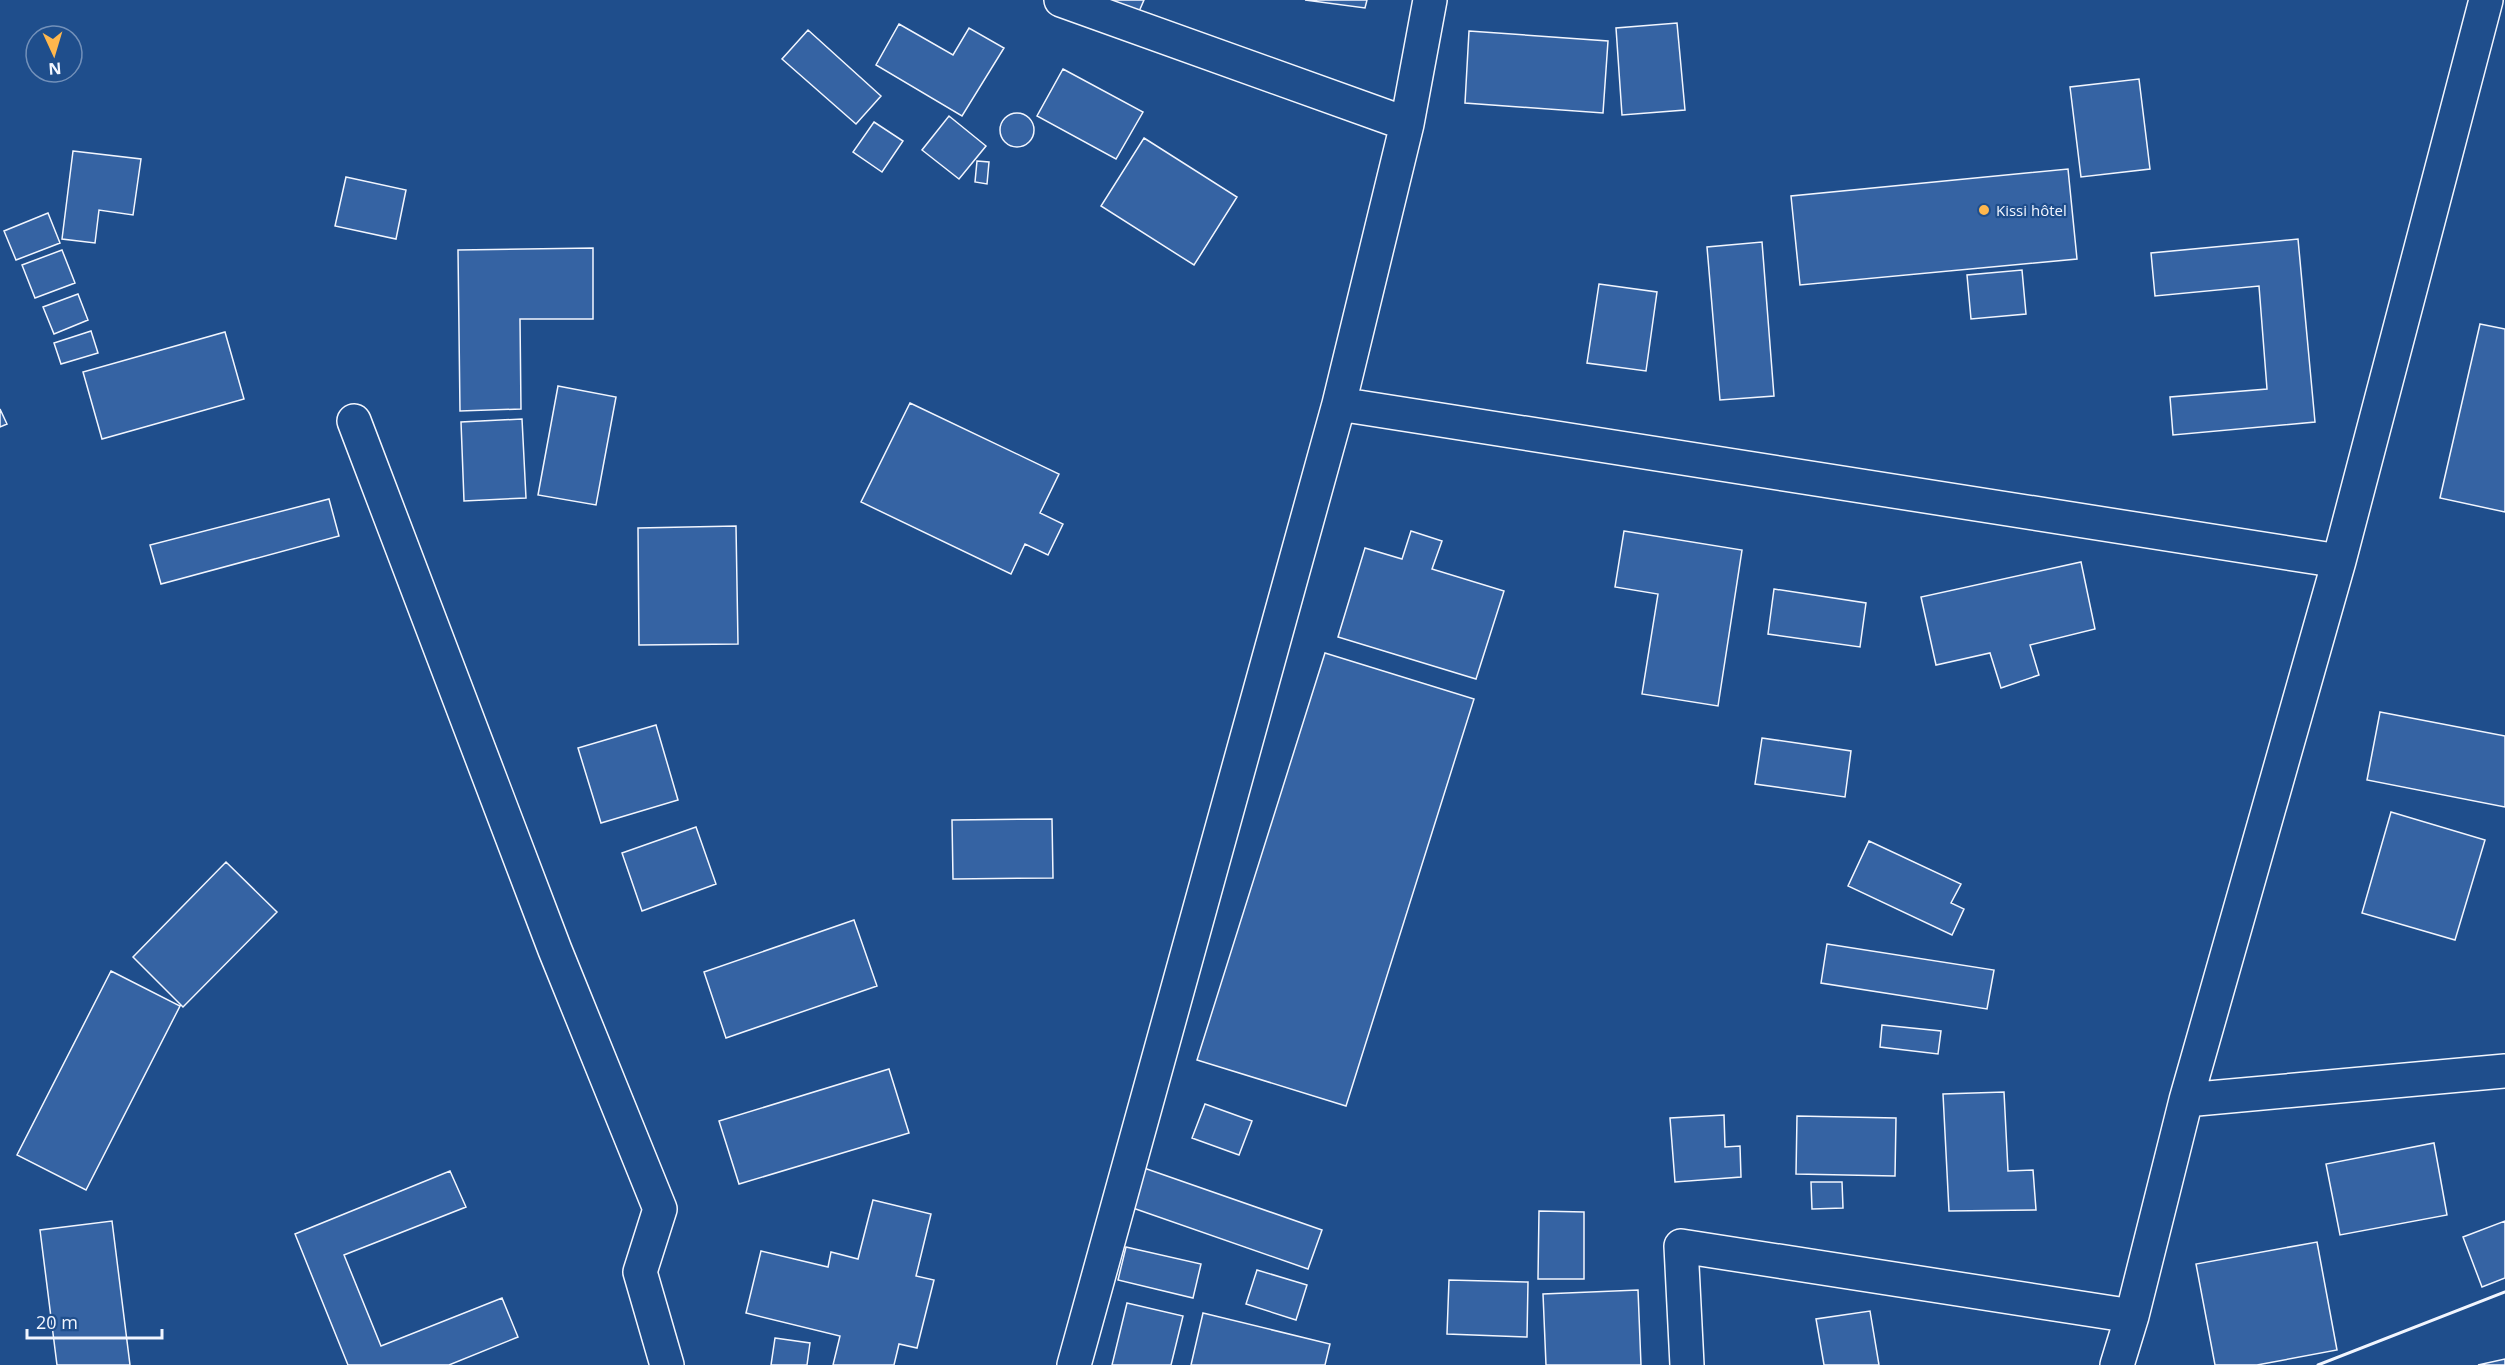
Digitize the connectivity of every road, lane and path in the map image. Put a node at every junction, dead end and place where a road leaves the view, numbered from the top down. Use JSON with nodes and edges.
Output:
{"nodes":[{"id":1,"x":1061,"y":0,"type":"edge"},
{"id":2,"x":1430,"y":0,"type":"edge"},
{"id":3,"x":2486,"y":0,"type":"edge"},
{"id":4,"x":1407,"y":123,"type":"junction"},
{"id":5,"x":1339,"y":404,"type":"junction"},
{"id":6,"x":354,"y":421,"type":"dead end"},
{"id":7,"x":2339,"y":561,"type":"junction"},
{"id":8,"x":2505,"y":1071,"type":"edge"},
{"id":9,"x":2186,"y":1100,"type":"junction"},
{"id":10,"x":2132,"y":1316,"type":"junction"},
{"id":11,"x":668,"y":1365,"type":"edge"},
{"id":12,"x":1074,"y":1365,"type":"edge"},
{"id":13,"x":1687,"y":1365,"type":"edge"},
{"id":14,"x":2117,"y":1365,"type":"edge"}],
"edges":[{"from":1,"to":4,"type":"street"},
{"from":2,"to":4,"type":"street"},
{"from":3,"to":7,"type":"street"},
{"from":4,"to":5,"type":"street"},
{"from":5,"to":7,"type":"street"},
{"from":5,"to":12,"type":"street"},
{"from":6,"to":11,"type":"street"},
{"from":7,"to":9,"type":"street"},
{"from":8,"to":9,"type":"street"},
{"from":9,"to":10,"type":"street"},
{"from":10,"to":13,"type":"street"},
{"from":10,"to":14,"type":"street"}]}
